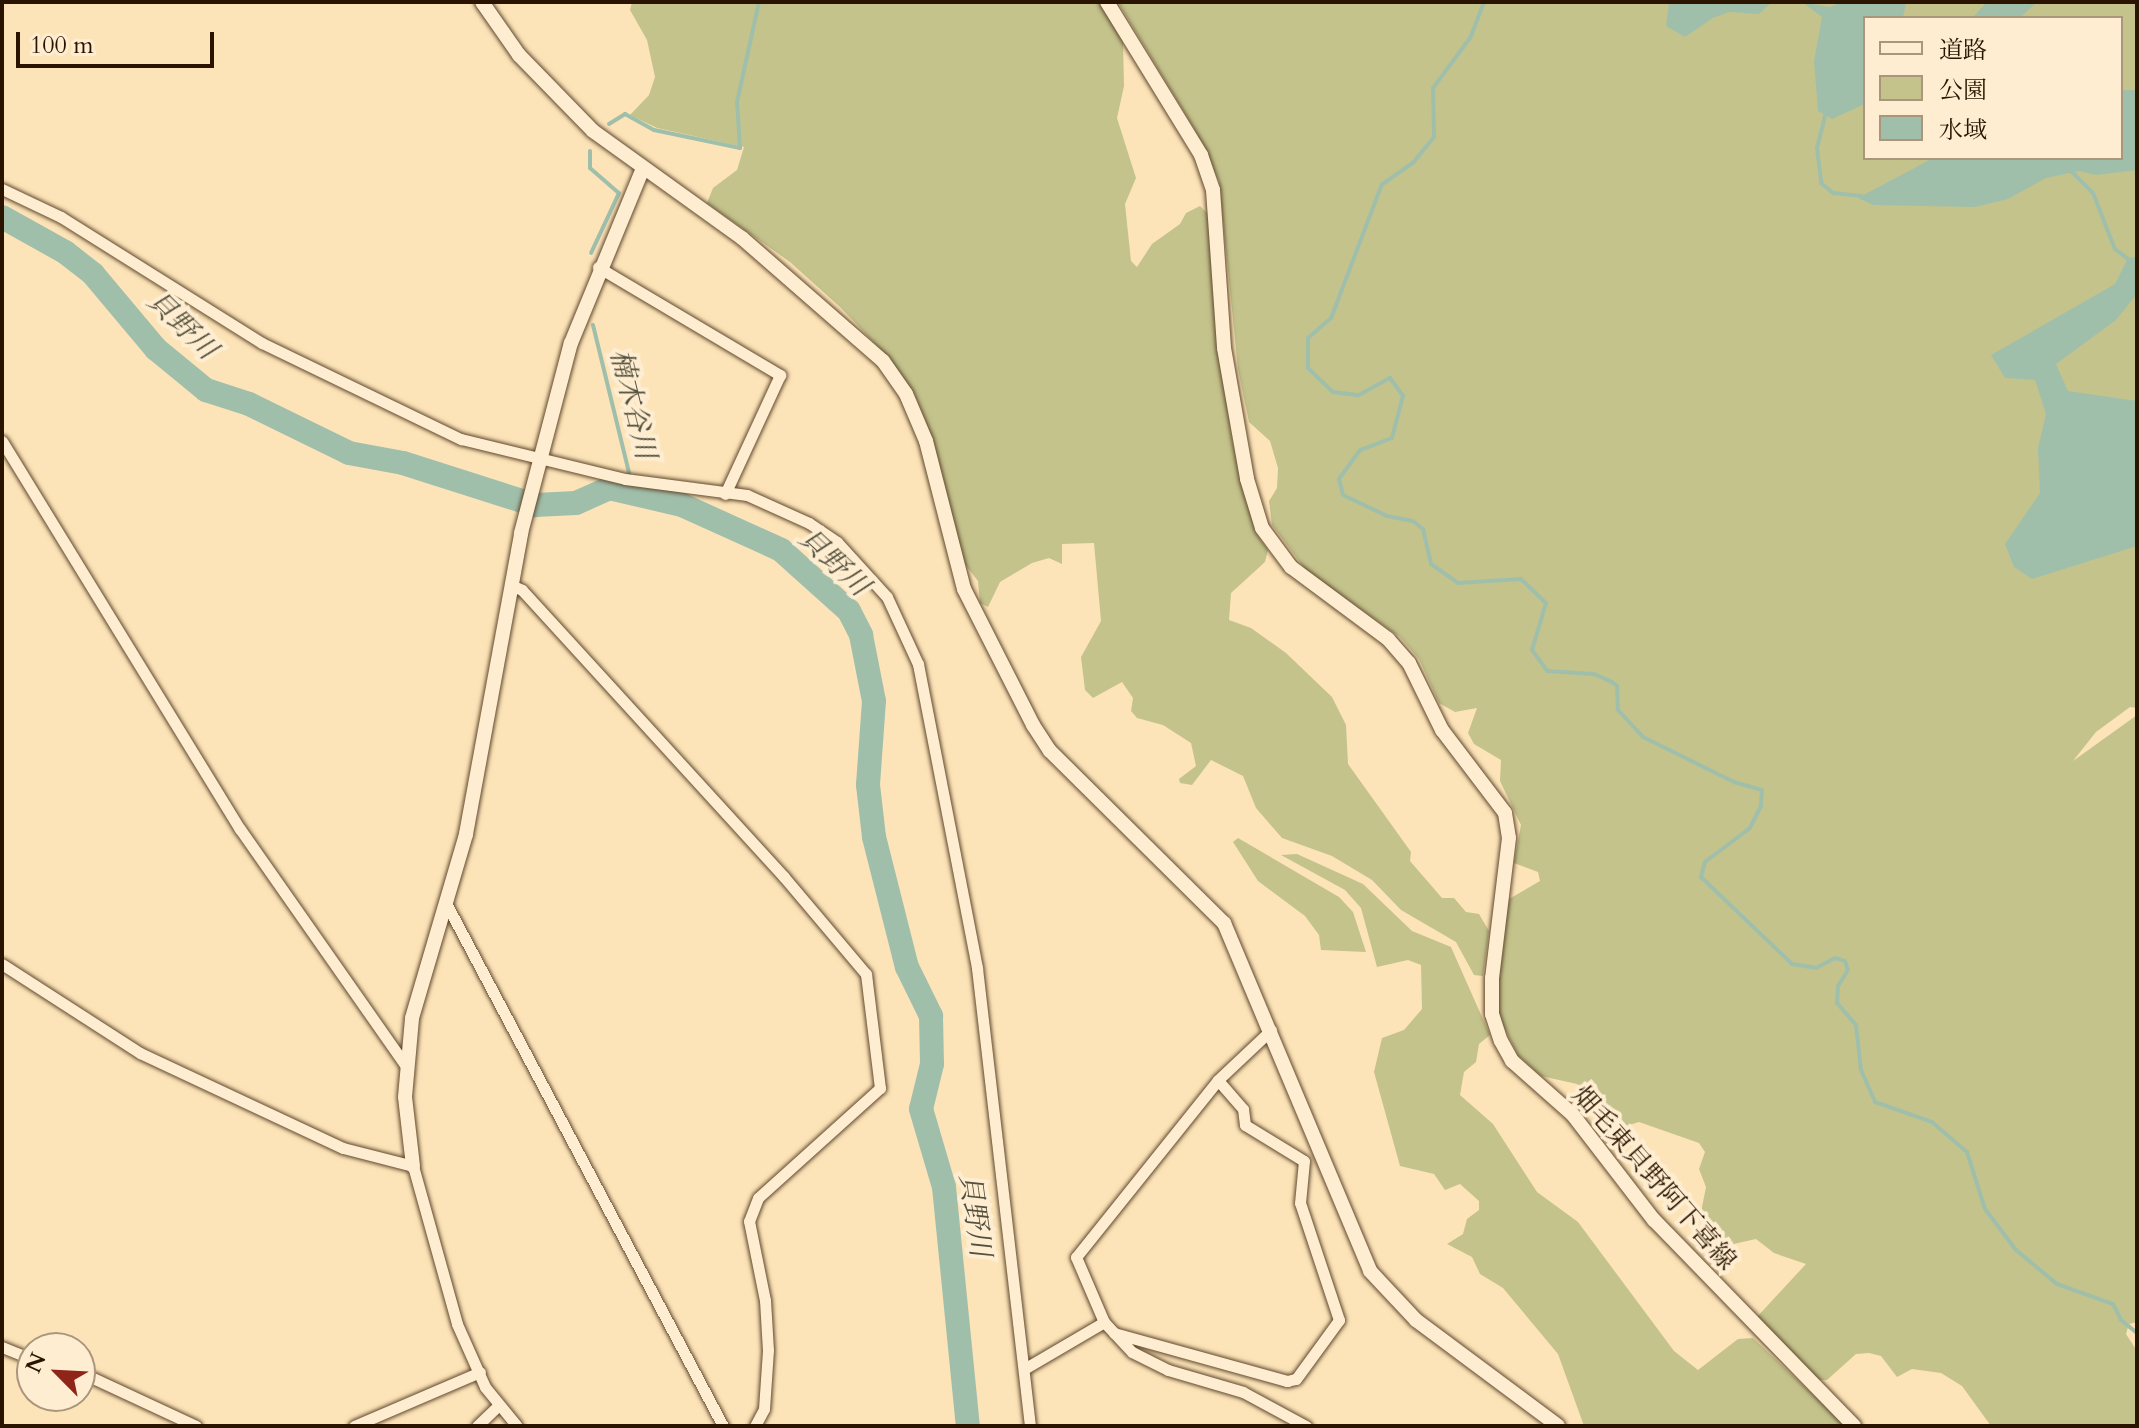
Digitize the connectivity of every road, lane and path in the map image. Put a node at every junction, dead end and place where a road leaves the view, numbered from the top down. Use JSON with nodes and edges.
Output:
{"nodes":[{"id":1,"x":482,"y":2,"type":"edge"},
{"id":2,"x":1107,"y":2,"type":"edge"},
{"id":3,"x":643,"y":168,"type":"junction"},
{"id":4,"x":2,"y":189,"type":"edge"},
{"id":5,"x":598,"y":267,"type":"junction"},
{"id":6,"x":2,"y":441,"type":"edge"},
{"id":7,"x":539,"y":460,"type":"junction"},
{"id":8,"x":725,"y":494,"type":"junction"},
{"id":9,"x":511,"y":585,"type":"junction"},
{"id":10,"x":447,"y":905,"type":"junction"},
{"id":11,"x":2,"y":964,"type":"edge"},
{"id":12,"x":1271,"y":1030,"type":"junction"},
{"id":13,"x":406,"y":1066,"type":"junction"},
{"id":14,"x":1218,"y":1080,"type":"junction"},
{"id":15,"x":413,"y":1166,"type":"junction"},
{"id":16,"x":1107,"y":1327,"type":"junction"},
{"id":17,"x":1024,"y":1369,"type":"junction"},
{"id":18,"x":480,"y":1372,"type":"junction"},
{"id":19,"x":96,"y":1379,"type":"edge"},
{"id":20,"x":498,"y":1406,"type":"junction"},
{"id":21,"x":196,"y":1426,"type":"edge"},
{"id":22,"x":354,"y":1426,"type":"edge"},
{"id":23,"x":477,"y":1426,"type":"edge"},
{"id":24,"x":517,"y":1426,"type":"edge"},
{"id":25,"x":723,"y":1426,"type":"edge"},
{"id":26,"x":755,"y":1426,"type":"edge"},
{"id":27,"x":1030,"y":1426,"type":"edge"},
{"id":28,"x":1306,"y":1426,"type":"edge"},
{"id":29,"x":1558,"y":1426,"type":"edge"},
{"id":30,"x":1854,"y":1426,"type":"edge"}],
"edges":[{"from":1,"to":3,"type":"street"},
{"from":2,"to":30,"type":"street","name":"畑毛東貝野阿下喜線"},
{"from":3,"to":5,"type":"street"},
{"from":3,"to":12,"type":"street"},
{"from":4,"to":7,"type":"street"},
{"from":5,"to":7,"type":"street"},
{"from":5,"to":8,"type":"street"},
{"from":6,"to":13,"type":"street"},
{"from":7,"to":8,"type":"street"},
{"from":7,"to":9,"type":"street"},
{"from":8,"to":17,"type":"street"},
{"from":9,"to":10,"type":"street"},
{"from":9,"to":26,"type":"street"},
{"from":10,"to":13,"type":"street"},
{"from":10,"to":25,"type":"street"},
{"from":11,"to":15,"type":"street"},
{"from":12,"to":14,"type":"street"},
{"from":12,"to":29,"type":"street"},
{"from":13,"to":15,"type":"street"},
{"from":14,"to":16,"type":"street"},
{"from":14,"to":16,"type":"street"},
{"from":15,"to":18,"type":"street"},
{"from":16,"to":17,"type":"street"},
{"from":16,"to":28,"type":"street"},
{"from":17,"to":27,"type":"street"},
{"from":18,"to":20,"type":"street"},
{"from":18,"to":22,"type":"street"},
{"from":19,"to":21,"type":"street"},
{"from":20,"to":23,"type":"street"},
{"from":20,"to":24,"type":"street"}]}
